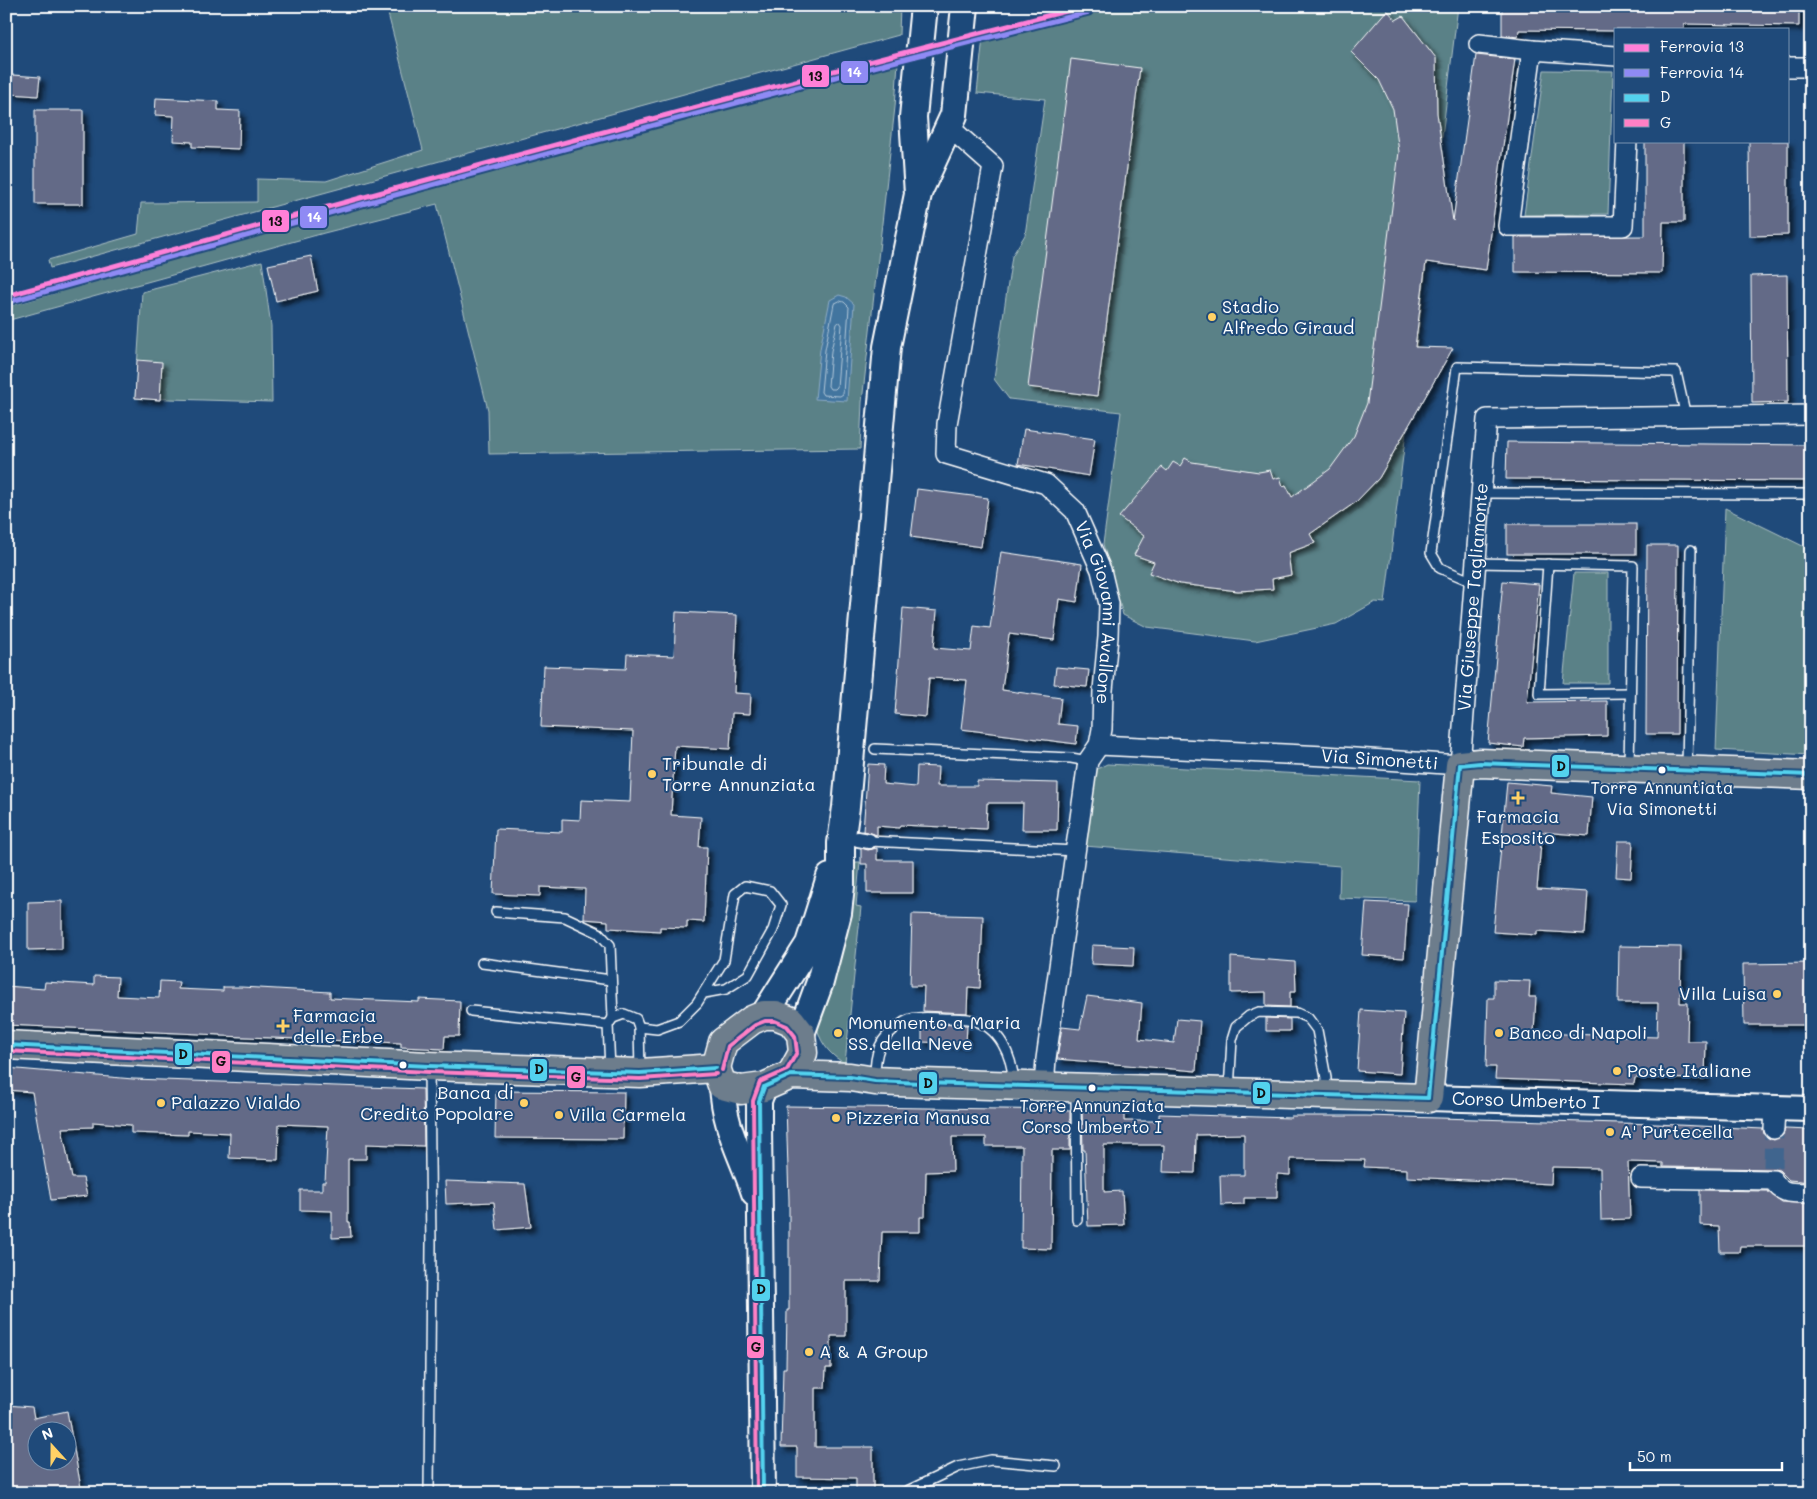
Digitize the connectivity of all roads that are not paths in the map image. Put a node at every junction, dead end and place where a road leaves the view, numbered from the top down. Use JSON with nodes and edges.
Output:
{"nodes":[{"id":1,"x":924,"y":6,"type":"edge"},
{"id":2,"x":965,"y":6,"type":"edge"},
{"id":3,"x":1479,"y":44,"type":"dead end"},
{"id":4,"x":1532,"y":50,"type":"junction"},
{"id":5,"x":1614,"y":56,"type":"edge"},
{"id":6,"x":1790,"y":67,"type":"edge"},
{"id":7,"x":1811,"y":67,"type":"edge"},
{"id":8,"x":949,"y":127,"type":"junction"},
{"id":9,"x":1627,"y":142,"type":"edge"},
{"id":10,"x":918,"y":194,"type":"junction"},
{"id":11,"x":1811,"y":415,"type":"edge"},
{"id":12,"x":1686,"y":417,"type":"junction"},
{"id":13,"x":1481,"y":493,"type":"junction"},
{"id":14,"x":1811,"y":494,"type":"edge"},
{"id":15,"x":1691,"y":550,"type":"dead end"},
{"id":16,"x":1475,"y":563,"type":"junction"},
{"id":17,"x":1548,"y":564,"type":"junction"},
{"id":18,"x":1473,"y":582,"type":"junction"},
{"id":19,"x":1630,"y":693,"type":"junction"},
{"id":20,"x":1099,"y":745,"type":"junction"},
{"id":21,"x":875,"y":749,"type":"dead end"},
{"id":22,"x":1088,"y":761,"type":"junction"},
{"id":23,"x":1460,"y":765,"type":"junction"},
{"id":24,"x":1629,"y":768,"type":"junction"},
{"id":25,"x":1687,"y":771,"type":"junction"},
{"id":26,"x":1811,"y":775,"type":"edge"},
{"id":27,"x":856,"y":841,"type":"junction"},
{"id":28,"x":1076,"y":851,"type":"junction"},
{"id":29,"x":496,"y":912,"type":"dead end"},
{"id":30,"x":482,"y":963,"type":"dead end"},
{"id":31,"x":612,"y":980,"type":"junction"},
{"id":32,"x":704,"y":993,"type":"junction"},
{"id":33,"x":471,"y":1011,"type":"dead end"},
{"id":34,"x":764,"y":1015,"type":"junction"},
{"id":35,"x":611,"y":1022,"type":"junction"},
{"id":36,"x":639,"y":1027,"type":"junction"},
{"id":37,"x":6,"y":1045,"type":"edge"},
{"id":38,"x":798,"y":1054,"type":"junction"},
{"id":39,"x":429,"y":1066,"type":"junction"},
{"id":40,"x":610,"y":1072,"type":"junction"},
{"id":41,"x":640,"y":1073,"type":"junction"},
{"id":42,"x":719,"y":1076,"type":"junction"},
{"id":43,"x":863,"y":1080,"type":"junction"},
{"id":44,"x":1014,"y":1085,"type":"junction"},
{"id":45,"x":764,"y":1086,"type":"junction"},
{"id":46,"x":1044,"y":1086,"type":"junction"},
{"id":47,"x":1076,"y":1087,"type":"junction"},
{"id":48,"x":1229,"y":1092,"type":"junction"},
{"id":49,"x":1325,"y":1094,"type":"junction"},
{"id":50,"x":1428,"y":1098,"type":"junction"},
{"id":51,"x":1811,"y":1108,"type":"edge"},
{"id":52,"x":1641,"y":1178,"type":"dead end"},
{"id":53,"x":1811,"y":1193,"type":"edge"},
{"id":54,"x":759,"y":1207,"type":"junction"},
{"id":55,"x":1077,"y":1220,"type":"dead end"},
{"id":56,"x":1056,"y":1466,"type":"dead end"},
{"id":57,"x":430,"y":1493,"type":"edge"},
{"id":58,"x":763,"y":1493,"type":"edge"},
{"id":59,"x":903,"y":1493,"type":"edge"}],
"edges":[{"from":1,"to":10,"type":"main road"},
{"from":2,"to":8,"type":"main road"},
{"from":3,"to":4,"type":"street"},
{"from":4,"to":5,"type":"street"},
{"from":4,"to":9,"type":"street"},
{"from":6,"to":7,"type":"street"},
{"from":8,"to":10,"type":"main road"},
{"from":8,"to":20,"type":"street","name":"Via Giovanni Avallone"},
{"from":10,"to":27,"type":"main road"},
{"from":11,"to":12,"type":"street","name":"Via Giuseppe Tagliamonte"},
{"from":12,"to":13,"type":"street","name":"Via Giuseppe Tagliamonte"},
{"from":12,"to":18,"type":"lane"},
{"from":13,"to":14,"type":"lane"},
{"from":13,"to":16,"type":"street","name":"Via Giuseppe Tagliamonte"},
{"from":15,"to":25,"type":"lane"},
{"from":16,"to":17,"type":"lane"},
{"from":16,"to":18,"type":"street","name":"Via Giuseppe Tagliamonte"},
{"from":17,"to":19,"type":"lane"},
{"from":17,"to":19,"type":"lane"},
{"from":18,"to":23,"type":"street","name":"Via Giuseppe Tagliamonte"},
{"from":19,"to":24,"type":"lane"},
{"from":20,"to":22,"type":"street","name":"Via Giovanni Avallone"},
{"from":20,"to":23,"type":"street","name":"Via Simonetti"},
{"from":21,"to":22,"type":"lane"},
{"from":22,"to":28,"type":"street","name":"Via Giovanni Avallone"},
{"from":23,"to":24,"type":"main road","name":"Via Simonetti"},
{"from":23,"to":50,"type":"main road","name":"Via Giuseppe Tagliamonte"},
{"from":24,"to":25,"type":"main road","name":"Via Simonetti"},
{"from":25,"to":26,"type":"main road","name":"Via Simonetti"},
{"from":27,"to":28,"type":"lane"},
{"from":27,"to":34,"type":"main road"},
{"from":27,"to":38,"type":"main road"},
{"from":28,"to":46,"type":"street","name":"Via Giovanni Avallone"},
{"from":29,"to":31,"type":"lane"},
{"from":30,"to":31,"type":"lane"},
{"from":31,"to":35,"type":"lane"},
{"from":32,"to":32,"type":"lane"},
{"from":32,"to":36,"type":"lane"},
{"from":33,"to":35,"type":"lane"},
{"from":34,"to":38,"type":"main road"},
{"from":34,"to":42,"type":"main road"},
{"from":35,"to":36,"type":"lane"},
{"from":35,"to":40,"type":"lane"},
{"from":36,"to":41,"type":"lane"},
{"from":37,"to":39,"type":"main road","name":"Corso Umberto I"},
{"from":38,"to":43,"type":"main road","name":"Corso Umberto I"},
{"from":38,"to":45,"type":"main road","name":"Corso Umberto I"},
{"from":39,"to":40,"type":"main road","name":"Corso Umberto I"},
{"from":39,"to":57,"type":"lane"},
{"from":40,"to":41,"type":"main road","name":"Corso Umberto I"},
{"from":41,"to":42,"type":"main road","name":"Corso Umberto I"},
{"from":42,"to":45,"type":"main road","name":"Corso Umberto I"},
{"from":42,"to":54,"type":"street"},
{"from":43,"to":44,"type":"main road","name":"Corso Umberto I"},
{"from":43,"to":44,"type":"lane"},
{"from":44,"to":46,"type":"main road","name":"Corso Umberto I"},
{"from":45,"to":54,"type":"street"},
{"from":46,"to":47,"type":"main road","name":"Corso Umberto I"},
{"from":47,"to":48,"type":"main road","name":"Corso Umberto I"},
{"from":47,"to":55,"type":"lane"},
{"from":48,"to":49,"type":"main road","name":"Corso Umberto I"},
{"from":48,"to":49,"type":"lane"},
{"from":49,"to":50,"type":"main road","name":"Corso Umberto I"},
{"from":50,"to":51,"type":"street","name":"Corso Umberto I"},
{"from":52,"to":53,"type":"street"},
{"from":54,"to":58,"type":"street"},
{"from":56,"to":59,"type":"lane"}]}
